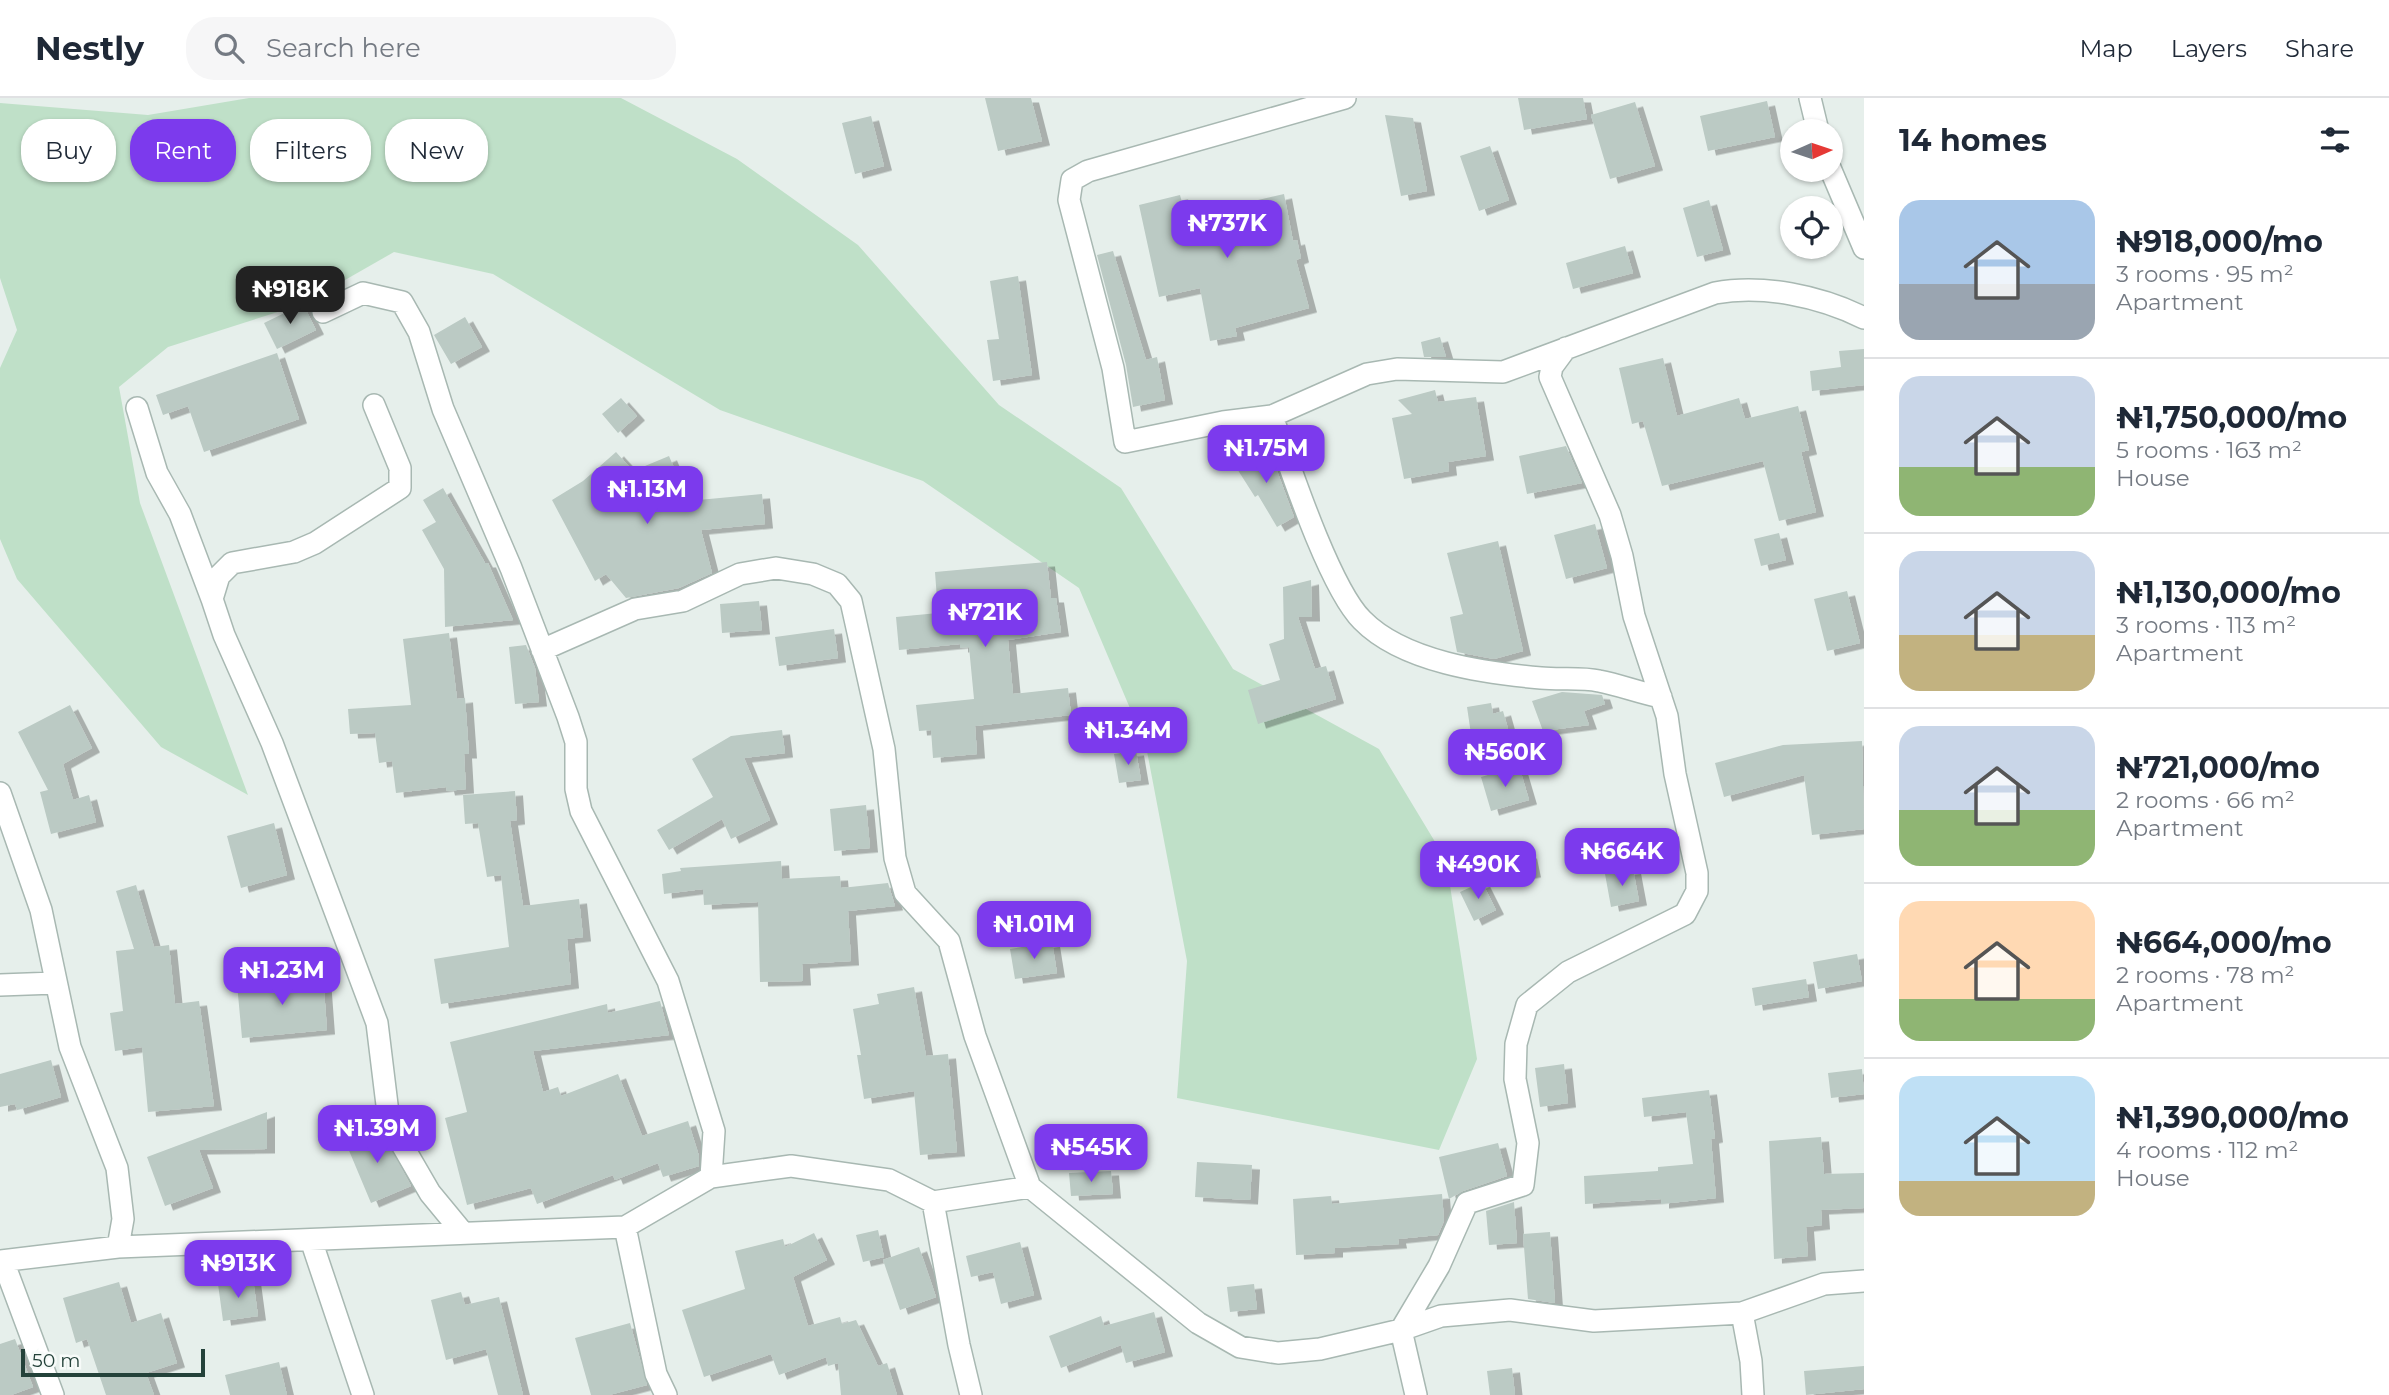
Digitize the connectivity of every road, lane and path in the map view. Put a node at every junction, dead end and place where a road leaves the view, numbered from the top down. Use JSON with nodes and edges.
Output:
{"nodes":[{"id":1,"x":1345,"y":98,"type":"edge"},
{"id":2,"x":1810,"y":98,"type":"edge"},
{"id":3,"x":1815,"y":119,"type":"edge"},
{"id":4,"x":1836,"y":182,"type":"edge"},
{"id":5,"x":1864,"y":248,"type":"edge"},
{"id":6,"x":323,"y":313,"type":"dead end"},
{"id":7,"x":1864,"y":318,"type":"edge"},
{"id":8,"x":1567,"y":347,"type":"junction"},
{"id":9,"x":374,"y":405,"type":"dead end"},
{"id":10,"x":137,"y":408,"type":"dead end"},
{"id":11,"x":1272,"y":416,"type":"junction"},
{"id":12,"x":212,"y":599,"type":"junction"},
{"id":13,"x":542,"y":650,"type":"junction"},
{"id":14,"x":1661,"y":697,"type":"junction"},
{"id":15,"x":0,"y":793,"type":"edge"},
{"id":16,"x":55,"y":983,"type":"junction"},
{"id":17,"x":0,"y":985,"type":"edge"},
{"id":18,"x":711,"y":1177,"type":"junction"},
{"id":19,"x":1030,"y":1187,"type":"junction"},
{"id":20,"x":933,"y":1202,"type":"junction"},
{"id":21,"x":625,"y":1227,"type":"junction"},
{"id":22,"x":463,"y":1233,"type":"junction"},
{"id":23,"x":311,"y":1240,"type":"junction"},
{"id":24,"x":118,"y":1247,"type":"junction"},
{"id":25,"x":2,"y":1261,"type":"edge"},
{"id":26,"x":1864,"y":1281,"type":"edge"},
{"id":27,"x":1742,"y":1313,"type":"junction"},
{"id":28,"x":1401,"y":1330,"type":"junction"},
{"id":29,"x":53,"y":1395,"type":"edge"},
{"id":30,"x":363,"y":1395,"type":"edge"},
{"id":31,"x":666,"y":1395,"type":"edge"},
{"id":32,"x":971,"y":1395,"type":"edge"},
{"id":33,"x":1416,"y":1395,"type":"edge"},
{"id":34,"x":1753,"y":1395,"type":"edge"}],
"edges":[{"from":1,"to":11,"type":"street"},
{"from":2,"to":3,"type":"street"},
{"from":4,"to":5,"type":"street"},
{"from":6,"to":13,"type":"street"},
{"from":7,"to":8,"type":"street"},
{"from":8,"to":11,"type":"street"},
{"from":8,"to":14,"type":"street"},
{"from":9,"to":12,"type":"street"},
{"from":10,"to":12,"type":"street"},
{"from":11,"to":14,"type":"street"},
{"from":12,"to":22,"type":"street"},
{"from":13,"to":18,"type":"street"},
{"from":13,"to":19,"type":"street"},
{"from":14,"to":28,"type":"street"},
{"from":15,"to":16,"type":"street"},
{"from":16,"to":17,"type":"street"},
{"from":16,"to":24,"type":"street"},
{"from":18,"to":20,"type":"street"},
{"from":18,"to":21,"type":"street"},
{"from":19,"to":20,"type":"street"},
{"from":19,"to":28,"type":"street"},
{"from":20,"to":32,"type":"street"},
{"from":21,"to":22,"type":"street"},
{"from":21,"to":31,"type":"street"},
{"from":22,"to":23,"type":"street"},
{"from":23,"to":24,"type":"street"},
{"from":23,"to":30,"type":"street"},
{"from":24,"to":25,"type":"street"},
{"from":25,"to":29,"type":"street"},
{"from":26,"to":27,"type":"street"},
{"from":27,"to":28,"type":"street"},
{"from":27,"to":34,"type":"street"},
{"from":28,"to":33,"type":"street"}]}
